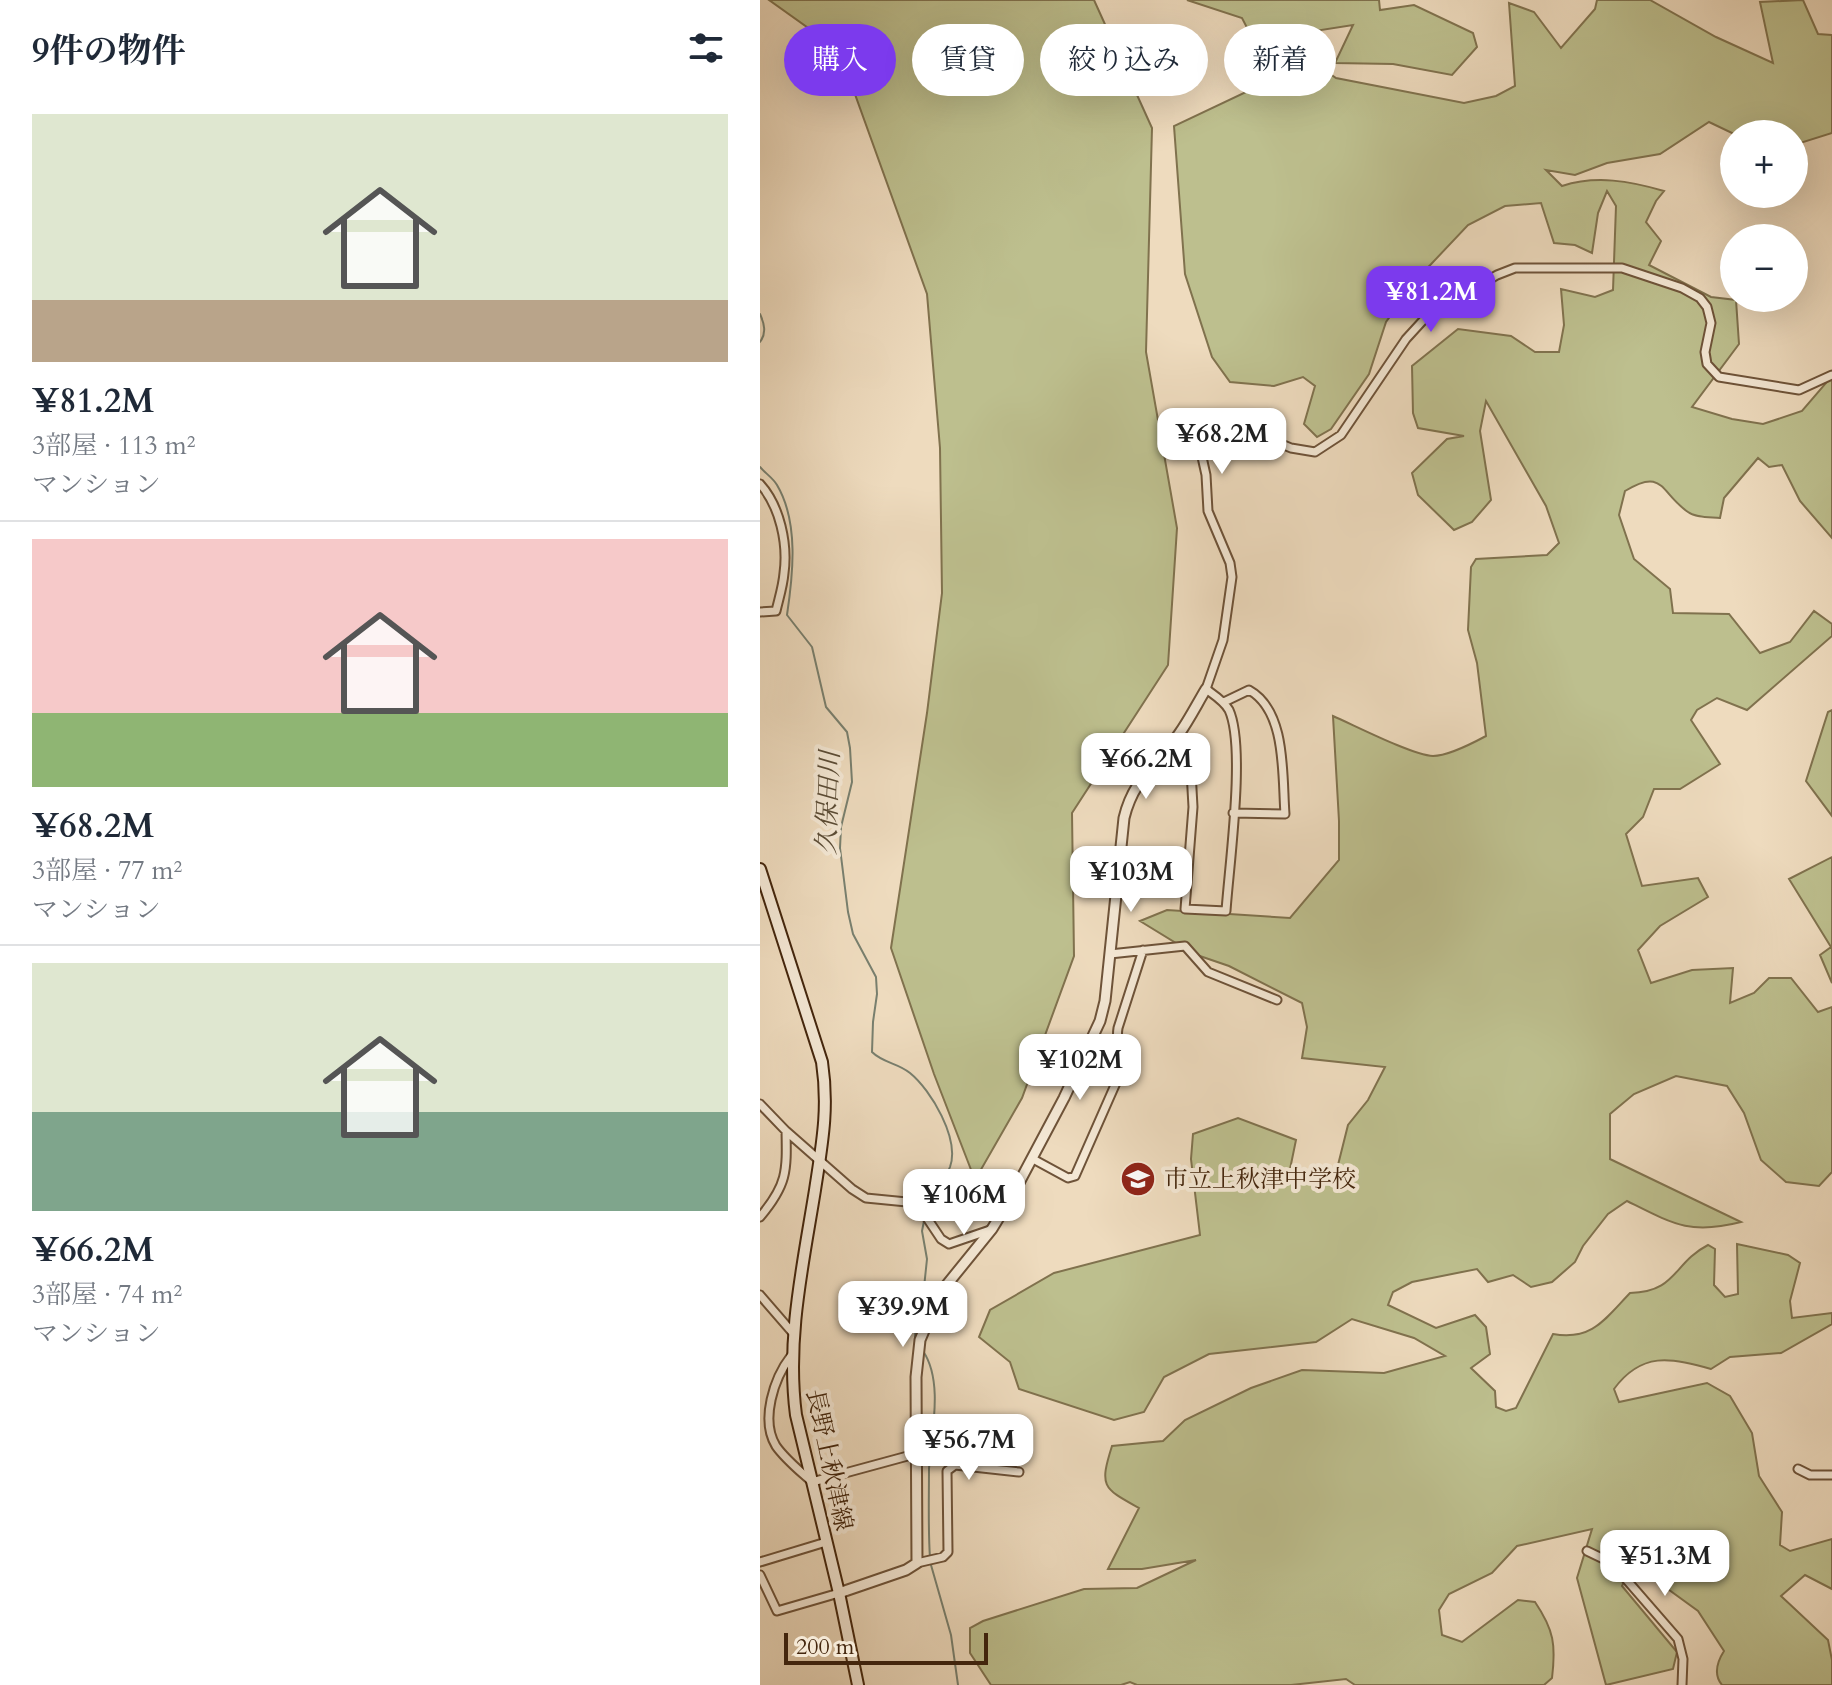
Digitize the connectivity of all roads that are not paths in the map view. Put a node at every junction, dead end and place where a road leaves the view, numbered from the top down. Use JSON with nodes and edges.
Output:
{"nodes":[{"id":1,"x":1832,"y":375,"type":"edge"},
{"id":2,"x":761,"y":486,"type":"edge"},
{"id":3,"x":760,"y":612,"type":"edge"},
{"id":4,"x":1206,"y":689,"type":"junction"},
{"id":5,"x":1224,"y":702,"type":"junction"},
{"id":6,"x":1179,"y":735,"type":"junction"},
{"id":7,"x":1233,"y":813,"type":"junction"},
{"id":8,"x":760,"y":869,"type":"edge"},
{"id":9,"x":1143,"y":950,"type":"junction"},
{"id":10,"x":1110,"y":954,"type":"junction"},
{"id":11,"x":1277,"y":1000,"type":"dead end"},
{"id":12,"x":760,"y":1104,"type":"edge"},
{"id":13,"x":786,"y":1131,"type":"junction"},
{"id":14,"x":1033,"y":1159,"type":"junction"},
{"id":15,"x":821,"y":1161,"type":"junction"},
{"id":16,"x":760,"y":1217,"type":"edge"},
{"id":17,"x":992,"y":1229,"type":"junction"},
{"id":18,"x":760,"y":1295,"type":"edge"},
{"id":19,"x":792,"y":1332,"type":"junction"},
{"id":20,"x":791,"y":1356,"type":"junction"},
{"id":21,"x":915,"y":1454,"type":"junction"},
{"id":22,"x":1798,"y":1469,"type":"dead end"},
{"id":23,"x":1019,"y":1472,"type":"dead end"},
{"id":24,"x":1832,"y":1475,"type":"edge"},
{"id":25,"x":812,"y":1482,"type":"junction"},
{"id":26,"x":826,"y":1542,"type":"junction"},
{"id":27,"x":1587,"y":1551,"type":"dead end"},
{"id":28,"x":760,"y":1562,"type":"edge"},
{"id":29,"x":917,"y":1563,"type":"junction"},
{"id":30,"x":760,"y":1575,"type":"edge"},
{"id":31,"x":839,"y":1593,"type":"junction"},
{"id":32,"x":858,"y":1685,"type":"edge"},
{"id":33,"x":1682,"y":1685,"type":"edge"}],
"edges":[{"from":1,"to":4,"type":"street"},
{"from":2,"to":3,"type":"street"},
{"from":4,"to":5,"type":"street"},
{"from":4,"to":6,"type":"street"},
{"from":5,"to":7,"type":"street"},
{"from":5,"to":7,"type":"street"},
{"from":6,"to":7,"type":"street"},
{"from":6,"to":10,"type":"street"},
{"from":8,"to":15,"type":"main road","name":"長野上秋津線"},
{"from":9,"to":10,"type":"street"},
{"from":9,"to":11,"type":"street"},
{"from":9,"to":14,"type":"street"},
{"from":10,"to":14,"type":"street"},
{"from":12,"to":13,"type":"street"},
{"from":13,"to":15,"type":"street"},
{"from":13,"to":16,"type":"street"},
{"from":14,"to":17,"type":"street"},
{"from":15,"to":17,"type":"street"},
{"from":15,"to":19,"type":"main road","name":"長野上秋津線"},
{"from":17,"to":21,"type":"street"},
{"from":18,"to":19,"type":"street"},
{"from":19,"to":20,"type":"main road","name":"長野上秋津線"},
{"from":20,"to":25,"type":"main road","name":"長野上秋津線"},
{"from":20,"to":25,"type":"street"},
{"from":21,"to":25,"type":"street"},
{"from":21,"to":29,"type":"street"},
{"from":22,"to":24,"type":"street"},
{"from":23,"to":29,"type":"street"},
{"from":25,"to":26,"type":"main road","name":"長野上秋津線"},
{"from":26,"to":28,"type":"street"},
{"from":26,"to":31,"type":"main road","name":"長野上秋津線"},
{"from":27,"to":33,"type":"street"},
{"from":29,"to":31,"type":"street"},
{"from":30,"to":31,"type":"street"},
{"from":31,"to":32,"type":"main road","name":"長野上秋津線"}]}
